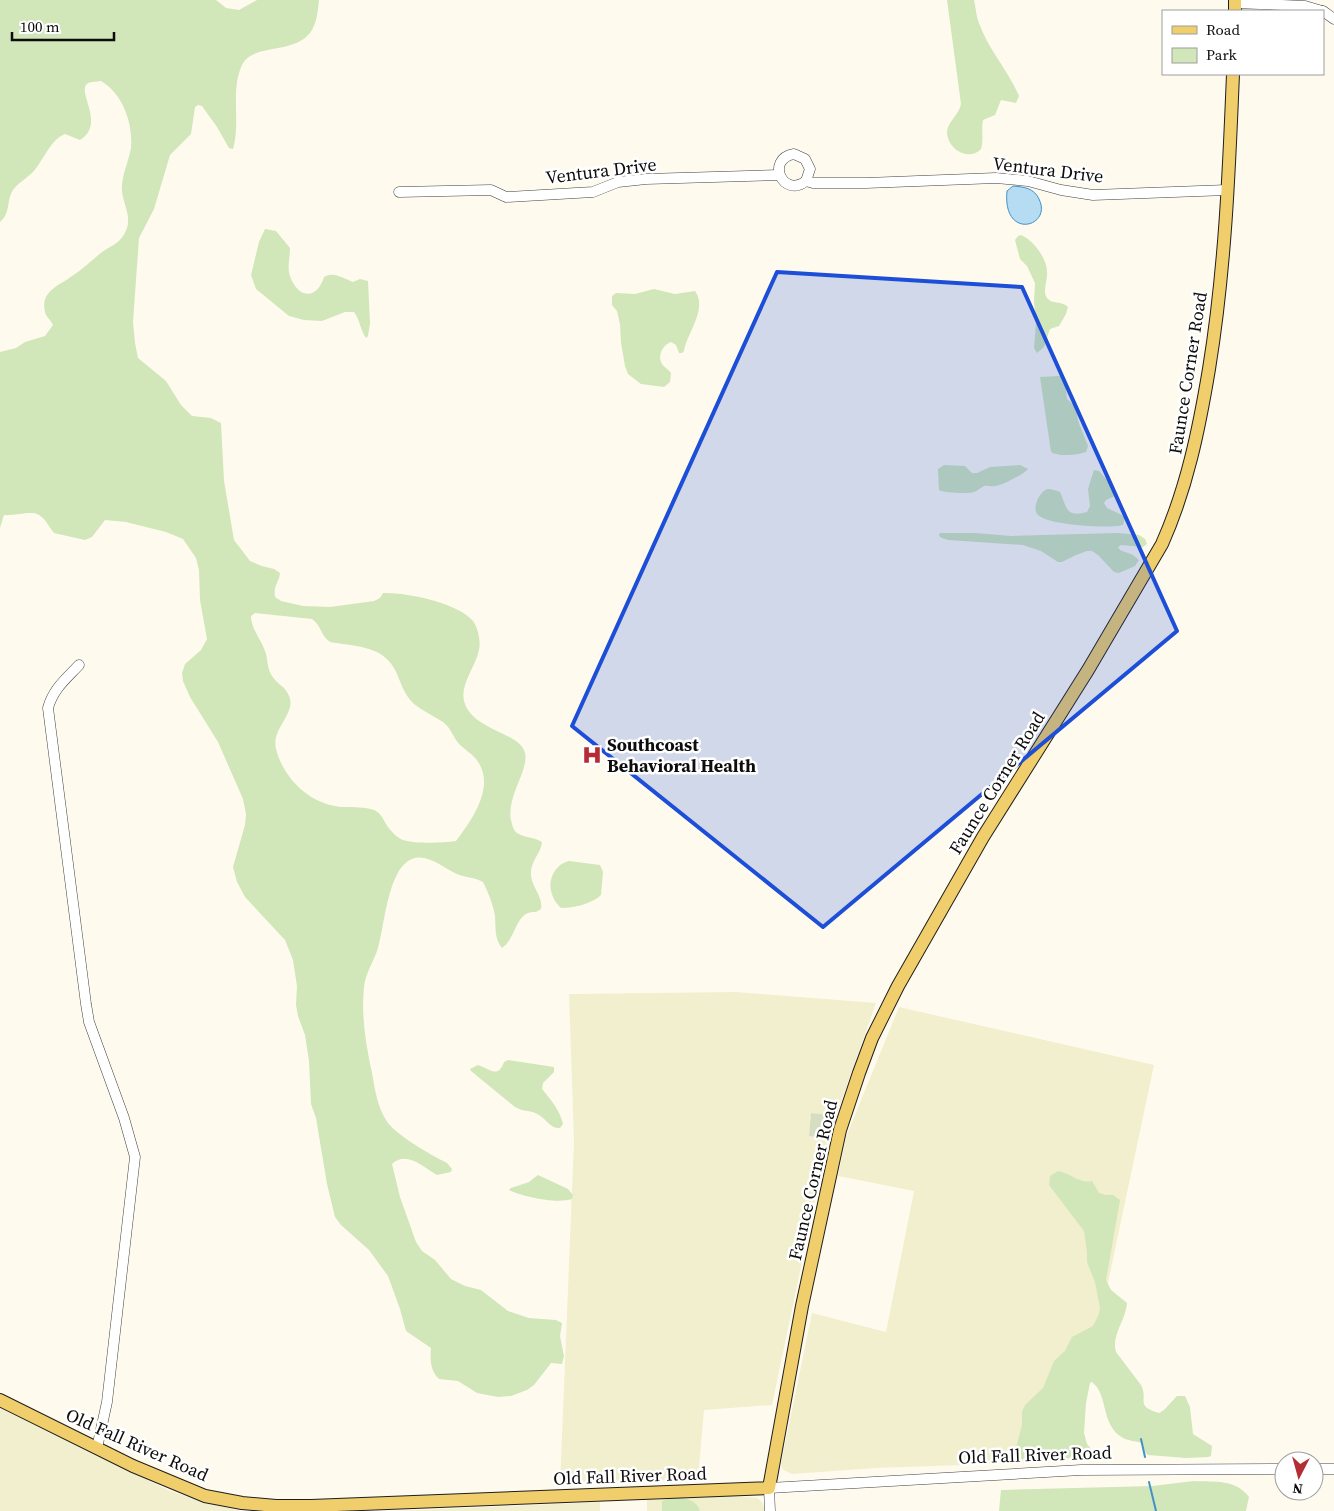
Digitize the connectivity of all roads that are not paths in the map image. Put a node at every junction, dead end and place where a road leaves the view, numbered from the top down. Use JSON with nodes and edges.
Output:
{"nodes":[{"id":1,"x":1235,"y":5,"type":"edge"},
{"id":2,"x":1319,"y":10,"type":"edge"},
{"id":3,"x":1233,"y":75,"type":"edge"},
{"id":4,"x":779,"y":175,"type":"junction"},
{"id":5,"x":806,"y":181,"type":"junction"},
{"id":6,"x":1227,"y":190,"type":"junction"},
{"id":7,"x":399,"y":192,"type":"dead end"},
{"id":8,"x":79,"y":665,"type":"dead end"},
{"id":9,"x":0,"y":1400,"type":"edge"},
{"id":10,"x":97,"y":1448,"type":"junction"},
{"id":11,"x":1274,"y":1469,"type":"edge"},
{"id":12,"x":769,"y":1488,"type":"junction"},
{"id":13,"x":770,"y":1511,"type":"edge"}],
"edges":[{"from":1,"to":2,"type":"street"},
{"from":3,"to":6,"type":"main road","name":"Faunce Corner Road"},
{"from":4,"to":5,"type":"street","name":"Ventura Drive"},
{"from":4,"to":5,"type":"street"},
{"from":4,"to":7,"type":"street","name":"Ventura Drive"},
{"from":5,"to":6,"type":"street","name":"Ventura Drive"},
{"from":6,"to":12,"type":"main road","name":"Faunce Corner Road"},
{"from":8,"to":10,"type":"street"},
{"from":9,"to":10,"type":"main road","name":"Old Fall River Road"},
{"from":10,"to":12,"type":"main road","name":"Old Fall River Road"},
{"from":11,"to":12,"type":"street","name":"Old Fall River Road"},
{"from":12,"to":13,"type":"street","name":"Faunce Corner Road"}]}
